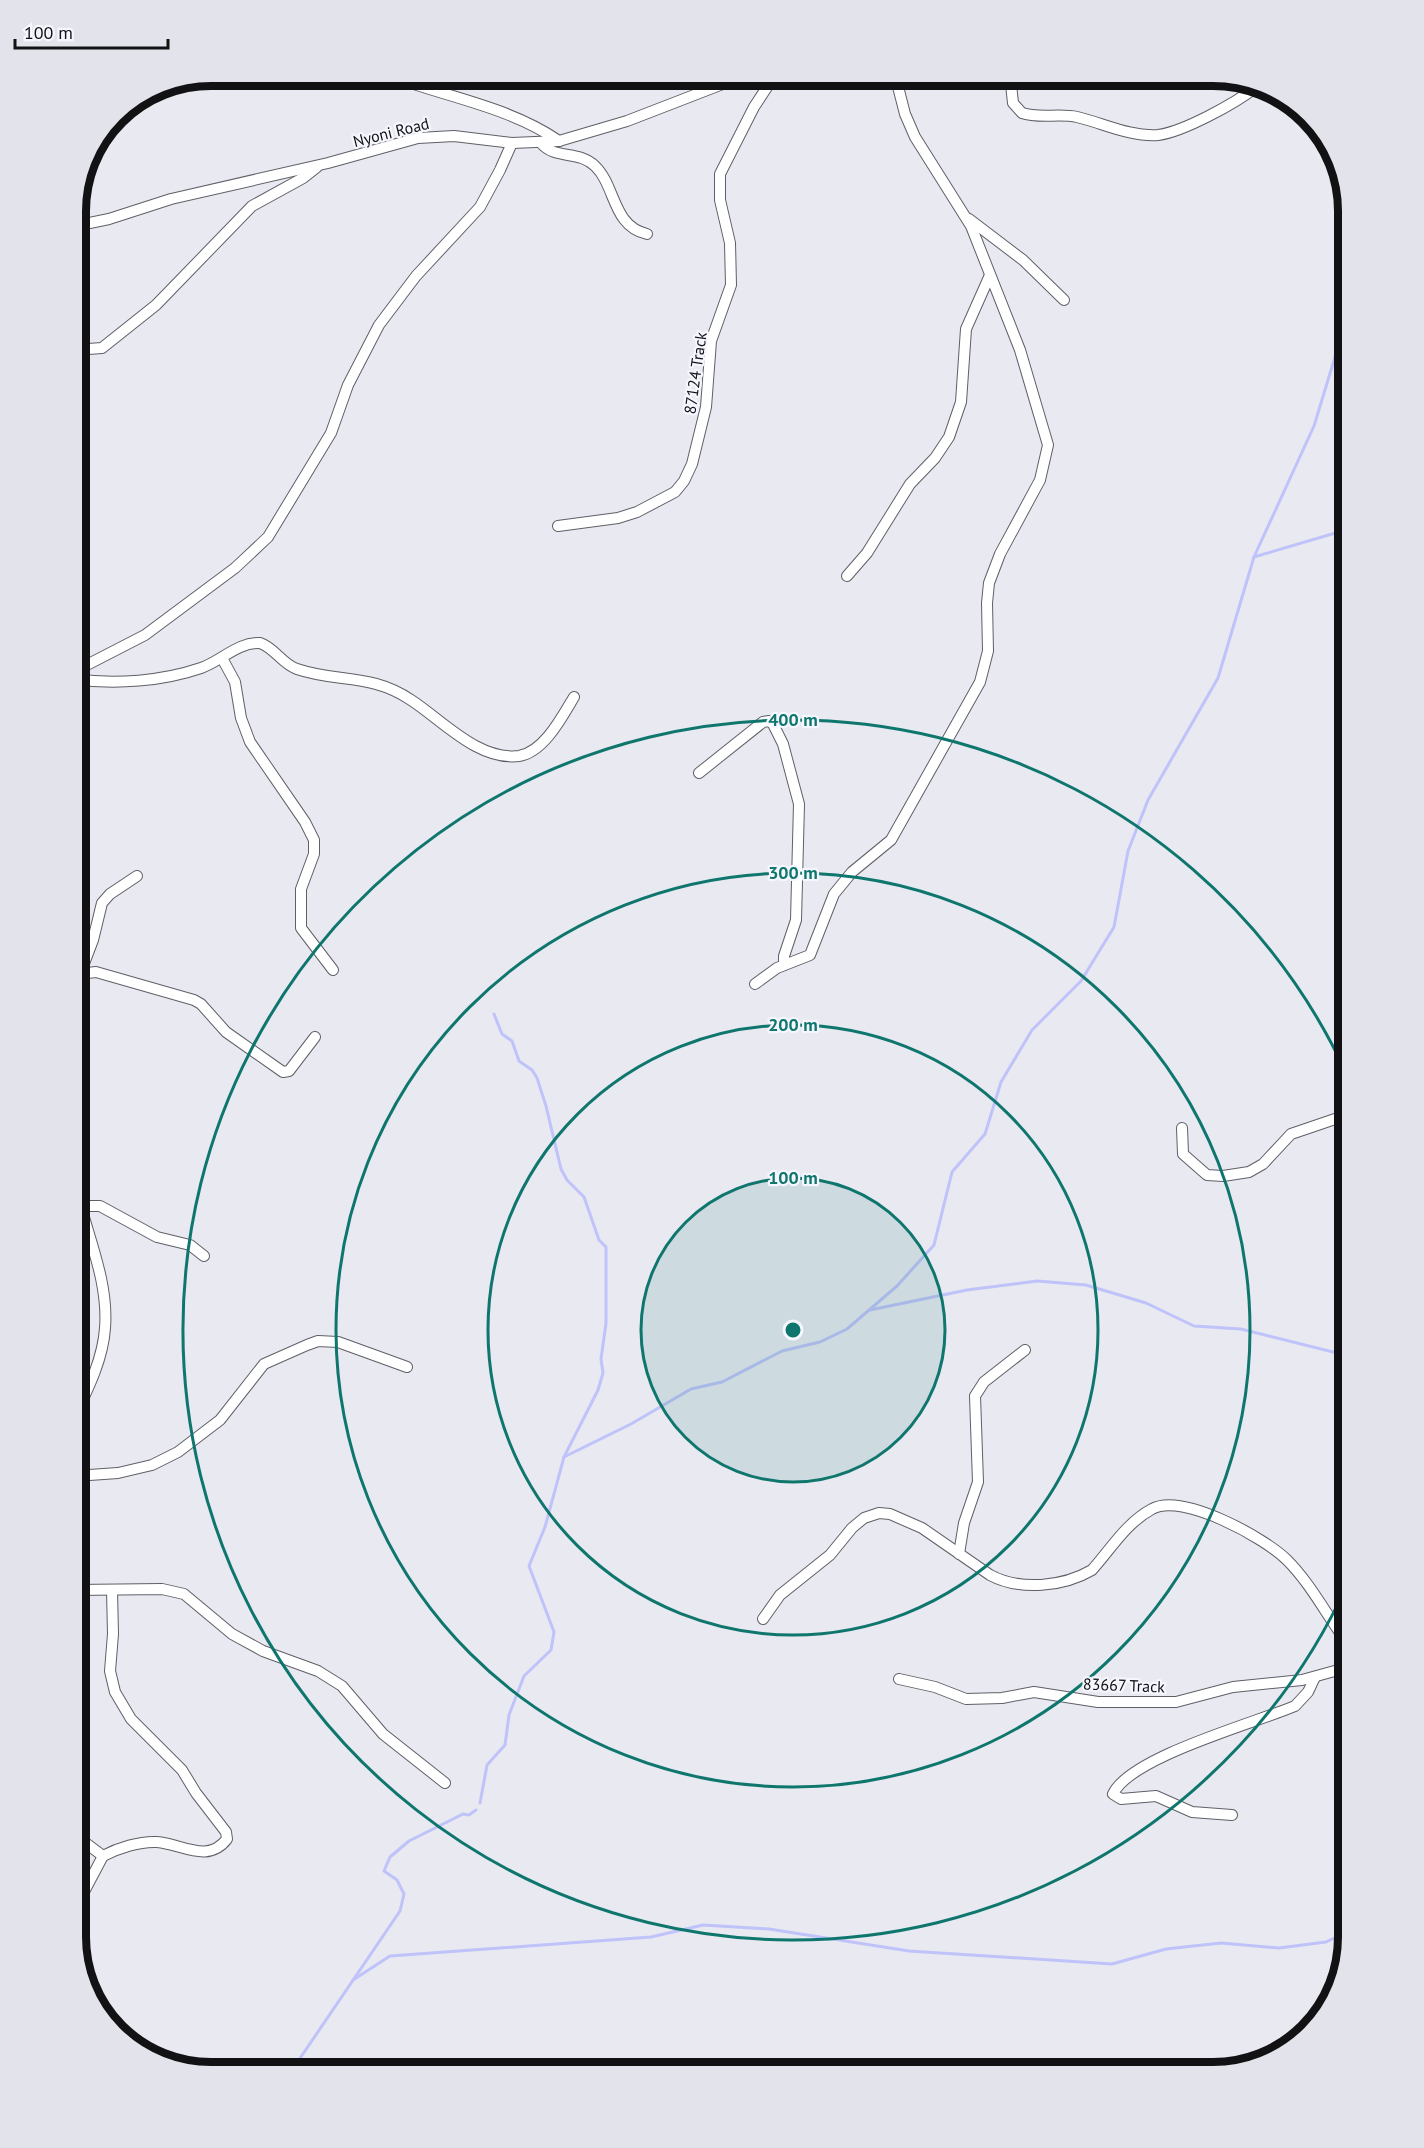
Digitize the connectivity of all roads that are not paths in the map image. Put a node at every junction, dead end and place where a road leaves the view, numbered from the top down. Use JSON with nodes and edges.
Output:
{"nodes":[{"id":1,"x":422,"y":86,"type":"edge"},
{"id":2,"x":718,"y":86,"type":"edge"},
{"id":3,"x":768,"y":86,"type":"edge"},
{"id":4,"x":898,"y":86,"type":"edge"},
{"id":5,"x":1011,"y":86,"type":"edge"},
{"id":6,"x":1249,"y":91,"type":"edge"},
{"id":7,"x":559,"y":141,"type":"junction"},
{"id":8,"x":512,"y":142,"type":"junction"},
{"id":9,"x":541,"y":143,"type":"junction"},
{"id":10,"x":319,"y":165,"type":"junction"},
{"id":11,"x":966,"y":217,"type":"junction"},
{"id":12,"x":86,"y":224,"type":"edge"},
{"id":13,"x":647,"y":234,"type":"dead end"},
{"id":14,"x":990,"y":275,"type":"junction"},
{"id":15,"x":1064,"y":300,"type":"dead end"},
{"id":16,"x":86,"y":349,"type":"edge"},
{"id":17,"x":558,"y":526,"type":"dead end"},
{"id":18,"x":847,"y":576,"type":"dead end"},
{"id":19,"x":222,"y":658,"type":"junction"},
{"id":20,"x":86,"y":665,"type":"edge"},
{"id":21,"x":86,"y":679,"type":"edge"},
{"id":22,"x":574,"y":697,"type":"dead end"},
{"id":23,"x":699,"y":773,"type":"dead end"},
{"id":24,"x":137,"y":876,"type":"dead end"},
{"id":25,"x":86,"y":957,"type":"edge"},
{"id":26,"x":784,"y":965,"type":"junction"},
{"id":27,"x":333,"y":970,"type":"dead end"},
{"id":28,"x":86,"y":973,"type":"edge"},
{"id":29,"x":755,"y":984,"type":"dead end"},
{"id":30,"x":315,"y":1037,"type":"dead end"},
{"id":31,"x":1338,"y":1116,"type":"edge"},
{"id":32,"x":1182,"y":1128,"type":"dead end"},
{"id":33,"x":86,"y":1206,"type":"edge"},
{"id":34,"x":86,"y":1224,"type":"edge"},
{"id":35,"x":204,"y":1256,"type":"dead end"},
{"id":36,"x":1025,"y":1350,"type":"dead end"},
{"id":37,"x":407,"y":1366,"type":"dead end"},
{"id":38,"x":86,"y":1391,"type":"edge"},
{"id":39,"x":86,"y":1475,"type":"edge"},
{"id":40,"x":959,"y":1554,"type":"junction"},
{"id":41,"x":86,"y":1590,"type":"edge"},
{"id":42,"x":112,"y":1590,"type":"junction"},
{"id":43,"x":763,"y":1619,"type":"dead end"},
{"id":44,"x":1338,"y":1630,"type":"edge"},
{"id":45,"x":1338,"y":1670,"type":"edge"},
{"id":46,"x":1315,"y":1677,"type":"junction"},
{"id":47,"x":899,"y":1679,"type":"dead end"},
{"id":48,"x":445,"y":1784,"type":"dead end"},
{"id":49,"x":1232,"y":1815,"type":"dead end"},
{"id":50,"x":86,"y":1843,"type":"edge"},
{"id":51,"x":103,"y":1856,"type":"junction"},
{"id":52,"x":86,"y":1888,"type":"edge"}],
"edges":[{"from":1,"to":7,"type":"street"},
{"from":2,"to":7,"type":"street","name":"Nyoni Road"},
{"from":3,"to":17,"type":"street","name":"87124 Track"},
{"from":4,"to":11,"type":"street"},
{"from":5,"to":6,"type":"street"},
{"from":7,"to":9,"type":"street","name":"Nyoni Road"},
{"from":8,"to":9,"type":"street","name":"Nyoni Road"},
{"from":8,"to":10,"type":"street","name":"Nyoni Road"},
{"from":8,"to":20,"type":"street"},
{"from":9,"to":13,"type":"street"},
{"from":10,"to":12,"type":"street","name":"Nyoni Road"},
{"from":10,"to":16,"type":"street"},
{"from":11,"to":14,"type":"street"},
{"from":11,"to":15,"type":"street"},
{"from":14,"to":18,"type":"street"},
{"from":14,"to":26,"type":"street"},
{"from":19,"to":21,"type":"street"},
{"from":19,"to":22,"type":"street"},
{"from":19,"to":27,"type":"street"},
{"from":23,"to":26,"type":"street"},
{"from":24,"to":25,"type":"street"},
{"from":26,"to":29,"type":"street"},
{"from":28,"to":30,"type":"street"},
{"from":31,"to":32,"type":"street"},
{"from":33,"to":35,"type":"street"},
{"from":34,"to":38,"type":"street"},
{"from":36,"to":40,"type":"street"},
{"from":37,"to":39,"type":"street"},
{"from":40,"to":43,"type":"street"},
{"from":40,"to":44,"type":"street"},
{"from":41,"to":42,"type":"street"},
{"from":42,"to":48,"type":"street"},
{"from":42,"to":51,"type":"street"},
{"from":45,"to":46,"type":"street","name":"83667 Track"},
{"from":46,"to":47,"type":"street","name":"83667 Track"},
{"from":46,"to":49,"type":"street"},
{"from":50,"to":51,"type":"street"},
{"from":51,"to":52,"type":"street"}]}
